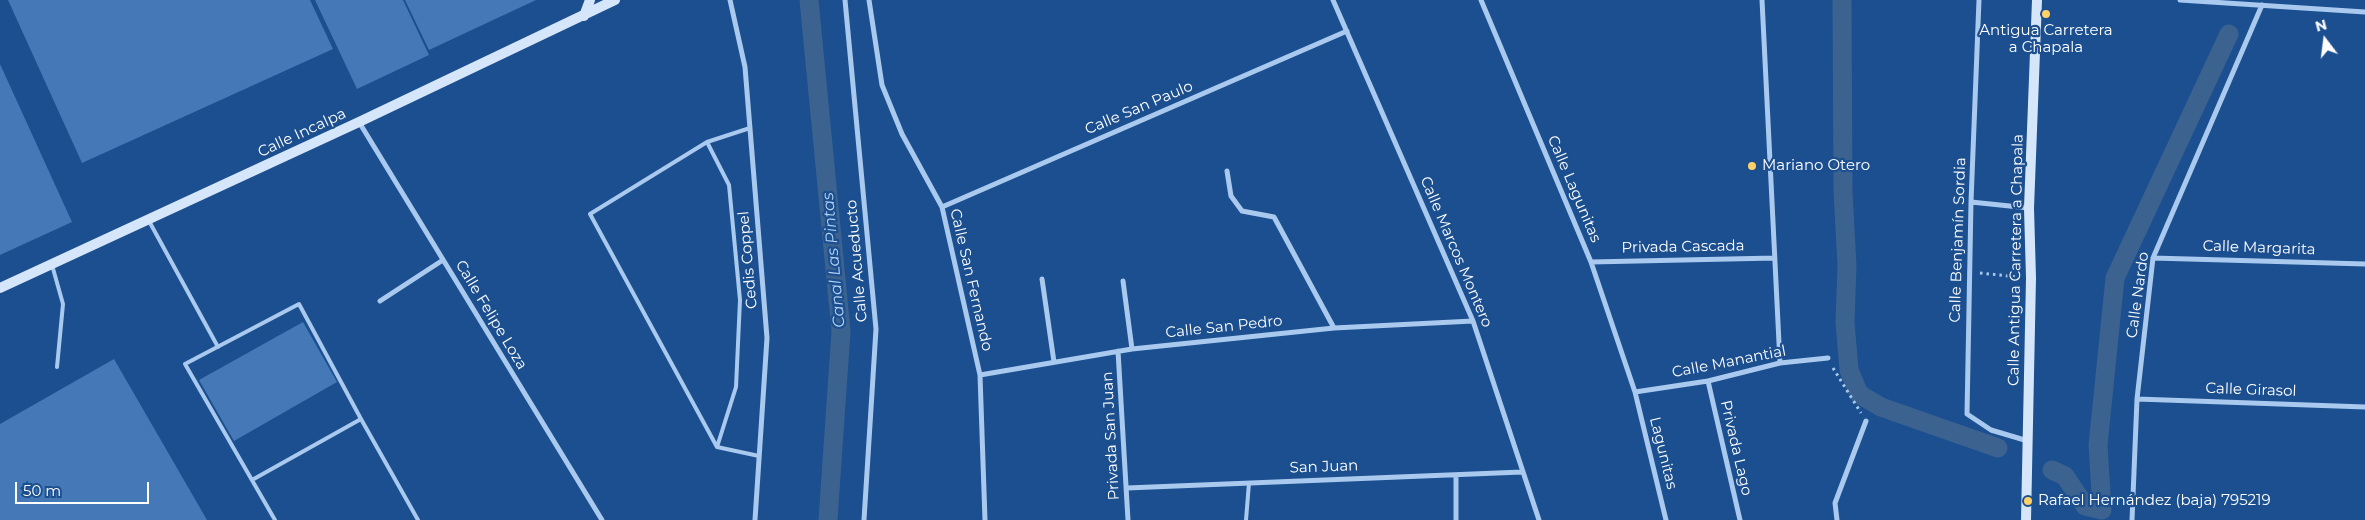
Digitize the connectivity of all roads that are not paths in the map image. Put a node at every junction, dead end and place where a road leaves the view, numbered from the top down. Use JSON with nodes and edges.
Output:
{"nodes":[{"id":1,"x":590,"y":0,"type":"edge"},
{"id":2,"x":615,"y":0,"type":"edge"},
{"id":3,"x":730,"y":0,"type":"edge"},
{"id":4,"x":845,"y":0,"type":"edge"},
{"id":5,"x":869,"y":0,"type":"edge"},
{"id":6,"x":1333,"y":0,"type":"edge"},
{"id":7,"x":1481,"y":0,"type":"edge"},
{"id":8,"x":1762,"y":0,"type":"edge"},
{"id":9,"x":1980,"y":0,"type":"edge"},
{"id":10,"x":2037,"y":0,"type":"edge"},
{"id":11,"x":2180,"y":0,"type":"edge"},
{"id":12,"x":2194,"y":1,"type":"edge"},
{"id":13,"x":2262,"y":5,"type":"junction"},
{"id":14,"x":2365,"y":12,"type":"edge"},
{"id":15,"x":584,"y":16,"type":"junction"},
{"id":16,"x":1346,"y":31,"type":"junction"},
{"id":17,"x":359,"y":122,"type":"junction"},
{"id":18,"x":750,"y":128,"type":"junction"},
{"id":19,"x":707,"y":142,"type":"junction"},
{"id":20,"x":1227,"y":171,"type":"dead end"},
{"id":21,"x":1971,"y":202,"type":"junction"},
{"id":22,"x":942,"y":207,"type":"junction"},
{"id":23,"x":2029,"y":208,"type":"junction"},
{"id":24,"x":149,"y":221,"type":"junction"},
{"id":25,"x":1775,"y":258,"type":"junction"},
{"id":26,"x":2153,"y":258,"type":"junction"},
{"id":27,"x":443,"y":260,"type":"junction"},
{"id":28,"x":1591,"y":262,"type":"junction"},
{"id":29,"x":2365,"y":264,"type":"edge"},
{"id":30,"x":52,"y":265,"type":"junction"},
{"id":31,"x":1042,"y":279,"type":"dead end"},
{"id":32,"x":1124,"y":281,"type":"dead end"},
{"id":33,"x":0,"y":288,"type":"edge"},
{"id":34,"x":380,"y":301,"type":"dead end"},
{"id":35,"x":1473,"y":321,"type":"junction"},
{"id":36,"x":1334,"y":328,"type":"junction"},
{"id":37,"x":218,"y":347,"type":"junction"},
{"id":38,"x":1132,"y":349,"type":"junction"},
{"id":39,"x":1118,"y":351,"type":"junction"},
{"id":40,"x":1828,"y":358,"type":"road end"},
{"id":41,"x":1054,"y":362,"type":"junction"},
{"id":42,"x":1780,"y":363,"type":"junction"},
{"id":43,"x":57,"y":367,"type":"dead end"},
{"id":44,"x":980,"y":375,"type":"junction"},
{"id":45,"x":1708,"y":381,"type":"junction"},
{"id":46,"x":1635,"y":392,"type":"junction"},
{"id":47,"x":2137,"y":399,"type":"junction"},
{"id":48,"x":2365,"y":407,"type":"edge"},
{"id":49,"x":360,"y":419,"type":"junction"},
{"id":50,"x":1866,"y":421,"type":"road end"},
{"id":51,"x":2028,"y":440,"type":"junction"},
{"id":52,"x":717,"y":447,"type":"junction"},
{"id":53,"x":759,"y":456,"type":"junction"},
{"id":54,"x":1522,"y":472,"type":"junction"},
{"id":55,"x":1456,"y":475,"type":"junction"},
{"id":56,"x":252,"y":480,"type":"junction"},
{"id":57,"x":1249,"y":483,"type":"junction"},
{"id":58,"x":1127,"y":488,"type":"junction"},
{"id":59,"x":275,"y":520,"type":"edge"},
{"id":60,"x":418,"y":520,"type":"edge"},
{"id":61,"x":602,"y":520,"type":"edge"},
{"id":62,"x":755,"y":520,"type":"edge"},
{"id":63,"x":864,"y":520,"type":"edge"},
{"id":64,"x":985,"y":520,"type":"edge"},
{"id":65,"x":1128,"y":520,"type":"edge"},
{"id":66,"x":1246,"y":520,"type":"edge"},
{"id":67,"x":1456,"y":520,"type":"edge"},
{"id":68,"x":1539,"y":520,"type":"edge"},
{"id":69,"x":1666,"y":520,"type":"edge"},
{"id":70,"x":1740,"y":520,"type":"edge"},
{"id":71,"x":1837,"y":520,"type":"edge"},
{"id":72,"x":2026,"y":520,"type":"edge"},
{"id":73,"x":2132,"y":520,"type":"edge"}],
"edges":[{"from":1,"to":15,"type":"street"},
{"from":2,"to":15,"type":"street","name":"Calle Incalpa"},
{"from":3,"to":18,"type":"street","name":"Cedis Coppel"},
{"from":4,"to":63,"type":"street","name":"Calle Acueducto"},
{"from":5,"to":22,"type":"street","name":"Calle San Fernando"},
{"from":6,"to":16,"type":"street","name":"Calle Marcos Montero"},
{"from":7,"to":28,"type":"street","name":"Calle Lagunitas"},
{"from":8,"to":25,"type":"street"},
{"from":9,"to":21,"type":"street","name":"Calle Benjamín Sordia"},
{"from":10,"to":23,"type":"street","name":"Calle Antigua Carretera a Chapala"},
{"from":11,"to":12,"type":"street"},
{"from":12,"to":13,"type":"street"},
{"from":13,"to":14,"type":"street"},
{"from":13,"to":26,"type":"street","name":"Calle Nardo"},
{"from":15,"to":17,"type":"street","name":"Calle Incalpa"},
{"from":16,"to":22,"type":"street","name":"Calle San Paulo"},
{"from":16,"to":35,"type":"street","name":"Calle Marcos Montero"},
{"from":17,"to":24,"type":"street","name":"Calle Incalpa"},
{"from":17,"to":27,"type":"street","name":"Calle Felipe Loza"},
{"from":18,"to":19,"type":"lane"},
{"from":18,"to":53,"type":"street","name":"Cedis Coppel"},
{"from":19,"to":52,"type":"lane"},
{"from":19,"to":52,"type":"lane"},
{"from":20,"to":36,"type":"street"},
{"from":21,"to":23,"type":"street"},
{"from":21,"to":51,"type":"street","name":"Calle Benjamín Sordia"},
{"from":22,"to":44,"type":"street","name":"Calle San Fernando"},
{"from":23,"to":51,"type":"street","name":"Calle Antigua Carretera a Chapala"},
{"from":24,"to":30,"type":"street","name":"Calle Incalpa"},
{"from":24,"to":37,"type":"lane"},
{"from":25,"to":28,"type":"street","name":"Privada Cascada"},
{"from":25,"to":42,"type":"street"},
{"from":26,"to":29,"type":"street","name":"Calle Margarita"},
{"from":26,"to":47,"type":"street","name":"Calle Nardo"},
{"from":27,"to":34,"type":"street"},
{"from":27,"to":61,"type":"street","name":"Calle Felipe Loza"},
{"from":28,"to":46,"type":"street","name":"Calle Lagunitas"},
{"from":30,"to":33,"type":"street","name":"Calle Incalpa"},
{"from":30,"to":43,"type":"lane"},
{"from":31,"to":41,"type":"street"},
{"from":32,"to":38,"type":"street"},
{"from":35,"to":36,"type":"street","name":"Calle San Pedro"},
{"from":35,"to":54,"type":"street","name":"Calle Marcos Montero"},
{"from":36,"to":38,"type":"street","name":"Calle San Pedro"},
{"from":37,"to":49,"type":"lane"},
{"from":37,"to":56,"type":"lane"},
{"from":38,"to":39,"type":"street","name":"Calle San Pedro"},
{"from":39,"to":41,"type":"street","name":"Calle San Pedro"},
{"from":39,"to":58,"type":"street","name":"Privada San Juan"},
{"from":40,"to":42,"type":"street","name":"Calle Manantial"},
{"from":41,"to":44,"type":"street","name":"Calle San Pedro"},
{"from":42,"to":45,"type":"street","name":"Calle Manantial"},
{"from":44,"to":64,"type":"street","name":"Calle San Fernando"},
{"from":45,"to":46,"type":"street","name":"Calle Manantial"},
{"from":45,"to":70,"type":"street","name":"Privada Lago"},
{"from":46,"to":69,"type":"street","name":"Lagunitas"},
{"from":47,"to":48,"type":"street","name":"Calle Girasol"},
{"from":47,"to":73,"type":"street","name":"Calle Nardo"},
{"from":49,"to":56,"type":"lane"},
{"from":49,"to":60,"type":"lane"},
{"from":50,"to":71,"type":"street"},
{"from":51,"to":72,"type":"street","name":"Calle Antigua Carretera a Chapala"},
{"from":52,"to":53,"type":"lane"},
{"from":53,"to":62,"type":"street","name":"Cedis Coppel"},
{"from":54,"to":55,"type":"street","name":"San Juan"},
{"from":54,"to":68,"type":"street","name":"Calle Marcos Montero"},
{"from":55,"to":57,"type":"street","name":"San Juan"},
{"from":55,"to":67,"type":"street"},
{"from":56,"to":59,"type":"lane"},
{"from":57,"to":58,"type":"street","name":"San Juan"},
{"from":57,"to":66,"type":"lane"},
{"from":58,"to":65,"type":"street","name":"Privada San Juan"}]}
